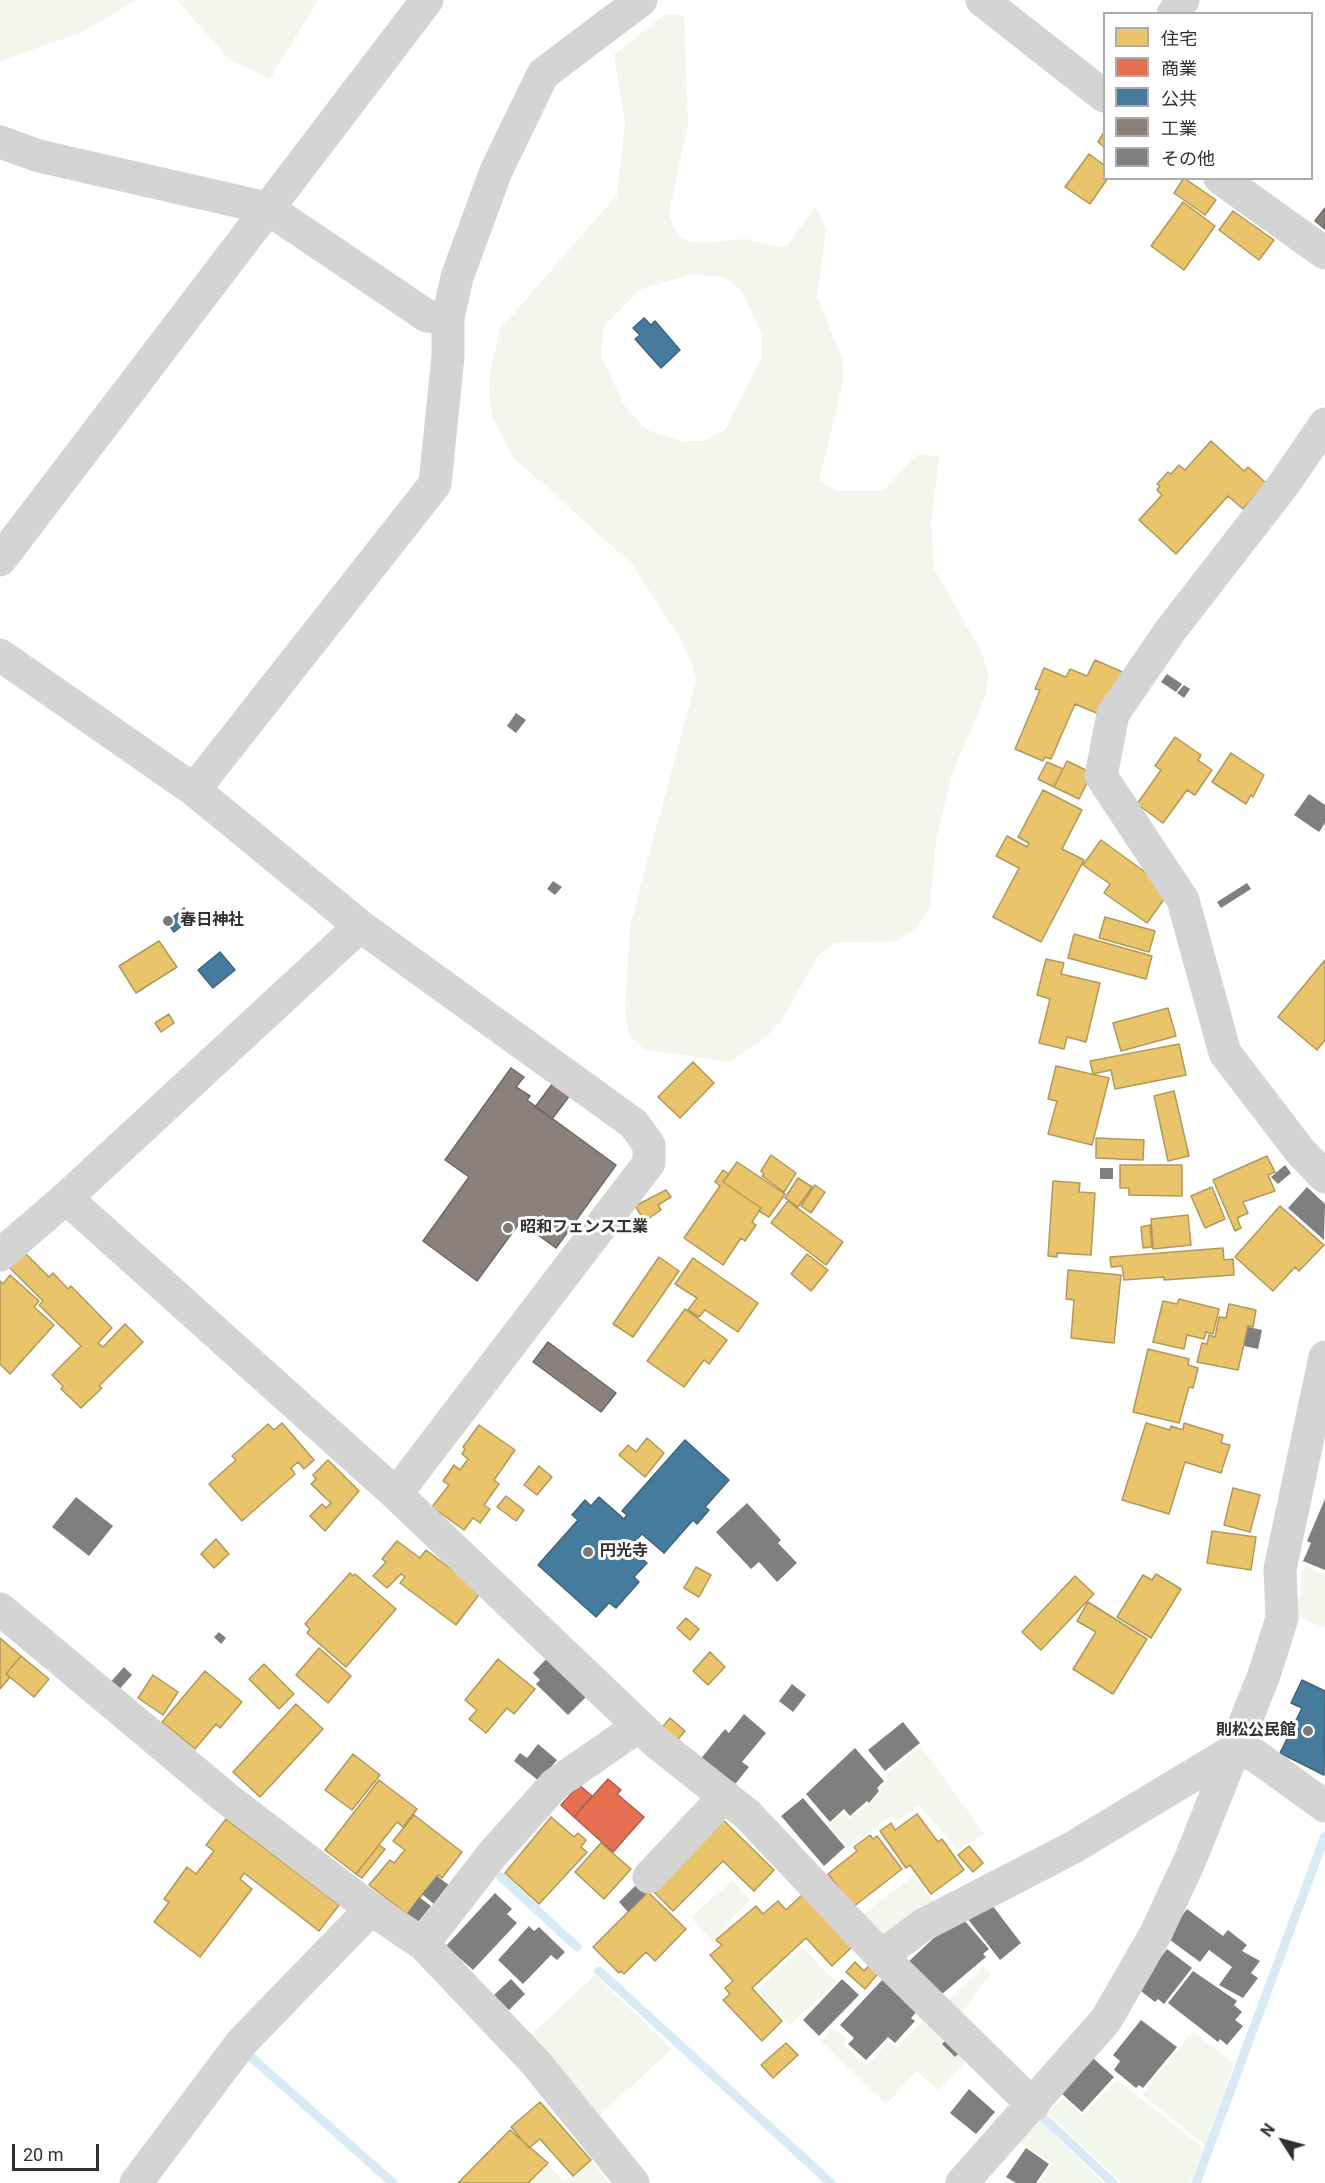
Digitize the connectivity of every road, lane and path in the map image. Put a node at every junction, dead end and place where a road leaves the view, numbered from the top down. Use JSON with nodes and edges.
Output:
{"nodes":[{"id":1,"x":427,"y":0,"type":"edge"},
{"id":2,"x":641,"y":0,"type":"edge"},
{"id":3,"x":981,"y":0,"type":"edge"},
{"id":4,"x":1103,"y":95,"type":"edge"},
{"id":5,"x":0,"y":142,"type":"edge"},
{"id":6,"x":1223,"y":180,"type":"edge"},
{"id":7,"x":267,"y":208,"type":"junction"},
{"id":8,"x":1325,"y":253,"type":"edge"},
{"id":9,"x":448,"y":318,"type":"junction"},
{"id":10,"x":1325,"y":424,"type":"edge"},
{"id":11,"x":0,"y":560,"type":"edge"},
{"id":12,"x":0,"y":656,"type":"edge"},
{"id":13,"x":194,"y":790,"type":"junction"},
{"id":14,"x":360,"y":926,"type":"junction"},
{"id":15,"x":1325,"y":1178,"type":"edge"},
{"id":16,"x":66,"y":1198,"type":"junction"},
{"id":17,"x":0,"y":1255,"type":"edge"},
{"id":18,"x":1325,"y":1357,"type":"edge"},
{"id":19,"x":1316,"y":1452,"type":"edge"},
{"id":20,"x":396,"y":1494,"type":"junction"},
{"id":21,"x":0,"y":1609,"type":"edge"},
{"id":22,"x":639,"y":1726,"type":"junction"},
{"id":23,"x":1233,"y":1751,"type":"junction"},
{"id":24,"x":724,"y":1796,"type":"junction"},
{"id":25,"x":1325,"y":1806,"type":"edge"},
{"id":26,"x":649,"y":1876,"type":"dead end"},
{"id":27,"x":371,"y":1909,"type":"junction"},
{"id":28,"x":423,"y":1944,"type":"junction"},
{"id":29,"x":881,"y":1956,"type":"junction"},
{"id":30,"x":1033,"y":2105,"type":"junction"},
{"id":31,"x":136,"y":2183,"type":"edge"},
{"id":32,"x":633,"y":2183,"type":"edge"},
{"id":33,"x":962,"y":2183,"type":"edge"}],
"edges":[{"from":1,"to":7,"type":"street"},
{"from":2,"to":9,"type":"street"},
{"from":3,"to":4,"type":"street"},
{"from":5,"to":7,"type":"street"},
{"from":6,"to":8,"type":"street"},
{"from":7,"to":9,"type":"street"},
{"from":7,"to":11,"type":"street"},
{"from":9,"to":13,"type":"street"},
{"from":10,"to":15,"type":"street"},
{"from":12,"to":13,"type":"street"},
{"from":13,"to":14,"type":"street"},
{"from":14,"to":16,"type":"street"},
{"from":14,"to":20,"type":"street"},
{"from":16,"to":17,"type":"street"},
{"from":16,"to":20,"type":"street"},
{"from":18,"to":19,"type":"street"},
{"from":19,"to":23,"type":"street"},
{"from":20,"to":22,"type":"street"},
{"from":21,"to":27,"type":"street"},
{"from":22,"to":24,"type":"street"},
{"from":22,"to":28,"type":"street"},
{"from":23,"to":25,"type":"street"},
{"from":23,"to":29,"type":"street"},
{"from":23,"to":30,"type":"street"},
{"from":24,"to":26,"type":"street"},
{"from":24,"to":29,"type":"street"},
{"from":27,"to":28,"type":"street"},
{"from":27,"to":31,"type":"street"},
{"from":28,"to":32,"type":"street"},
{"from":29,"to":30,"type":"street"},
{"from":30,"to":33,"type":"street"}]}
